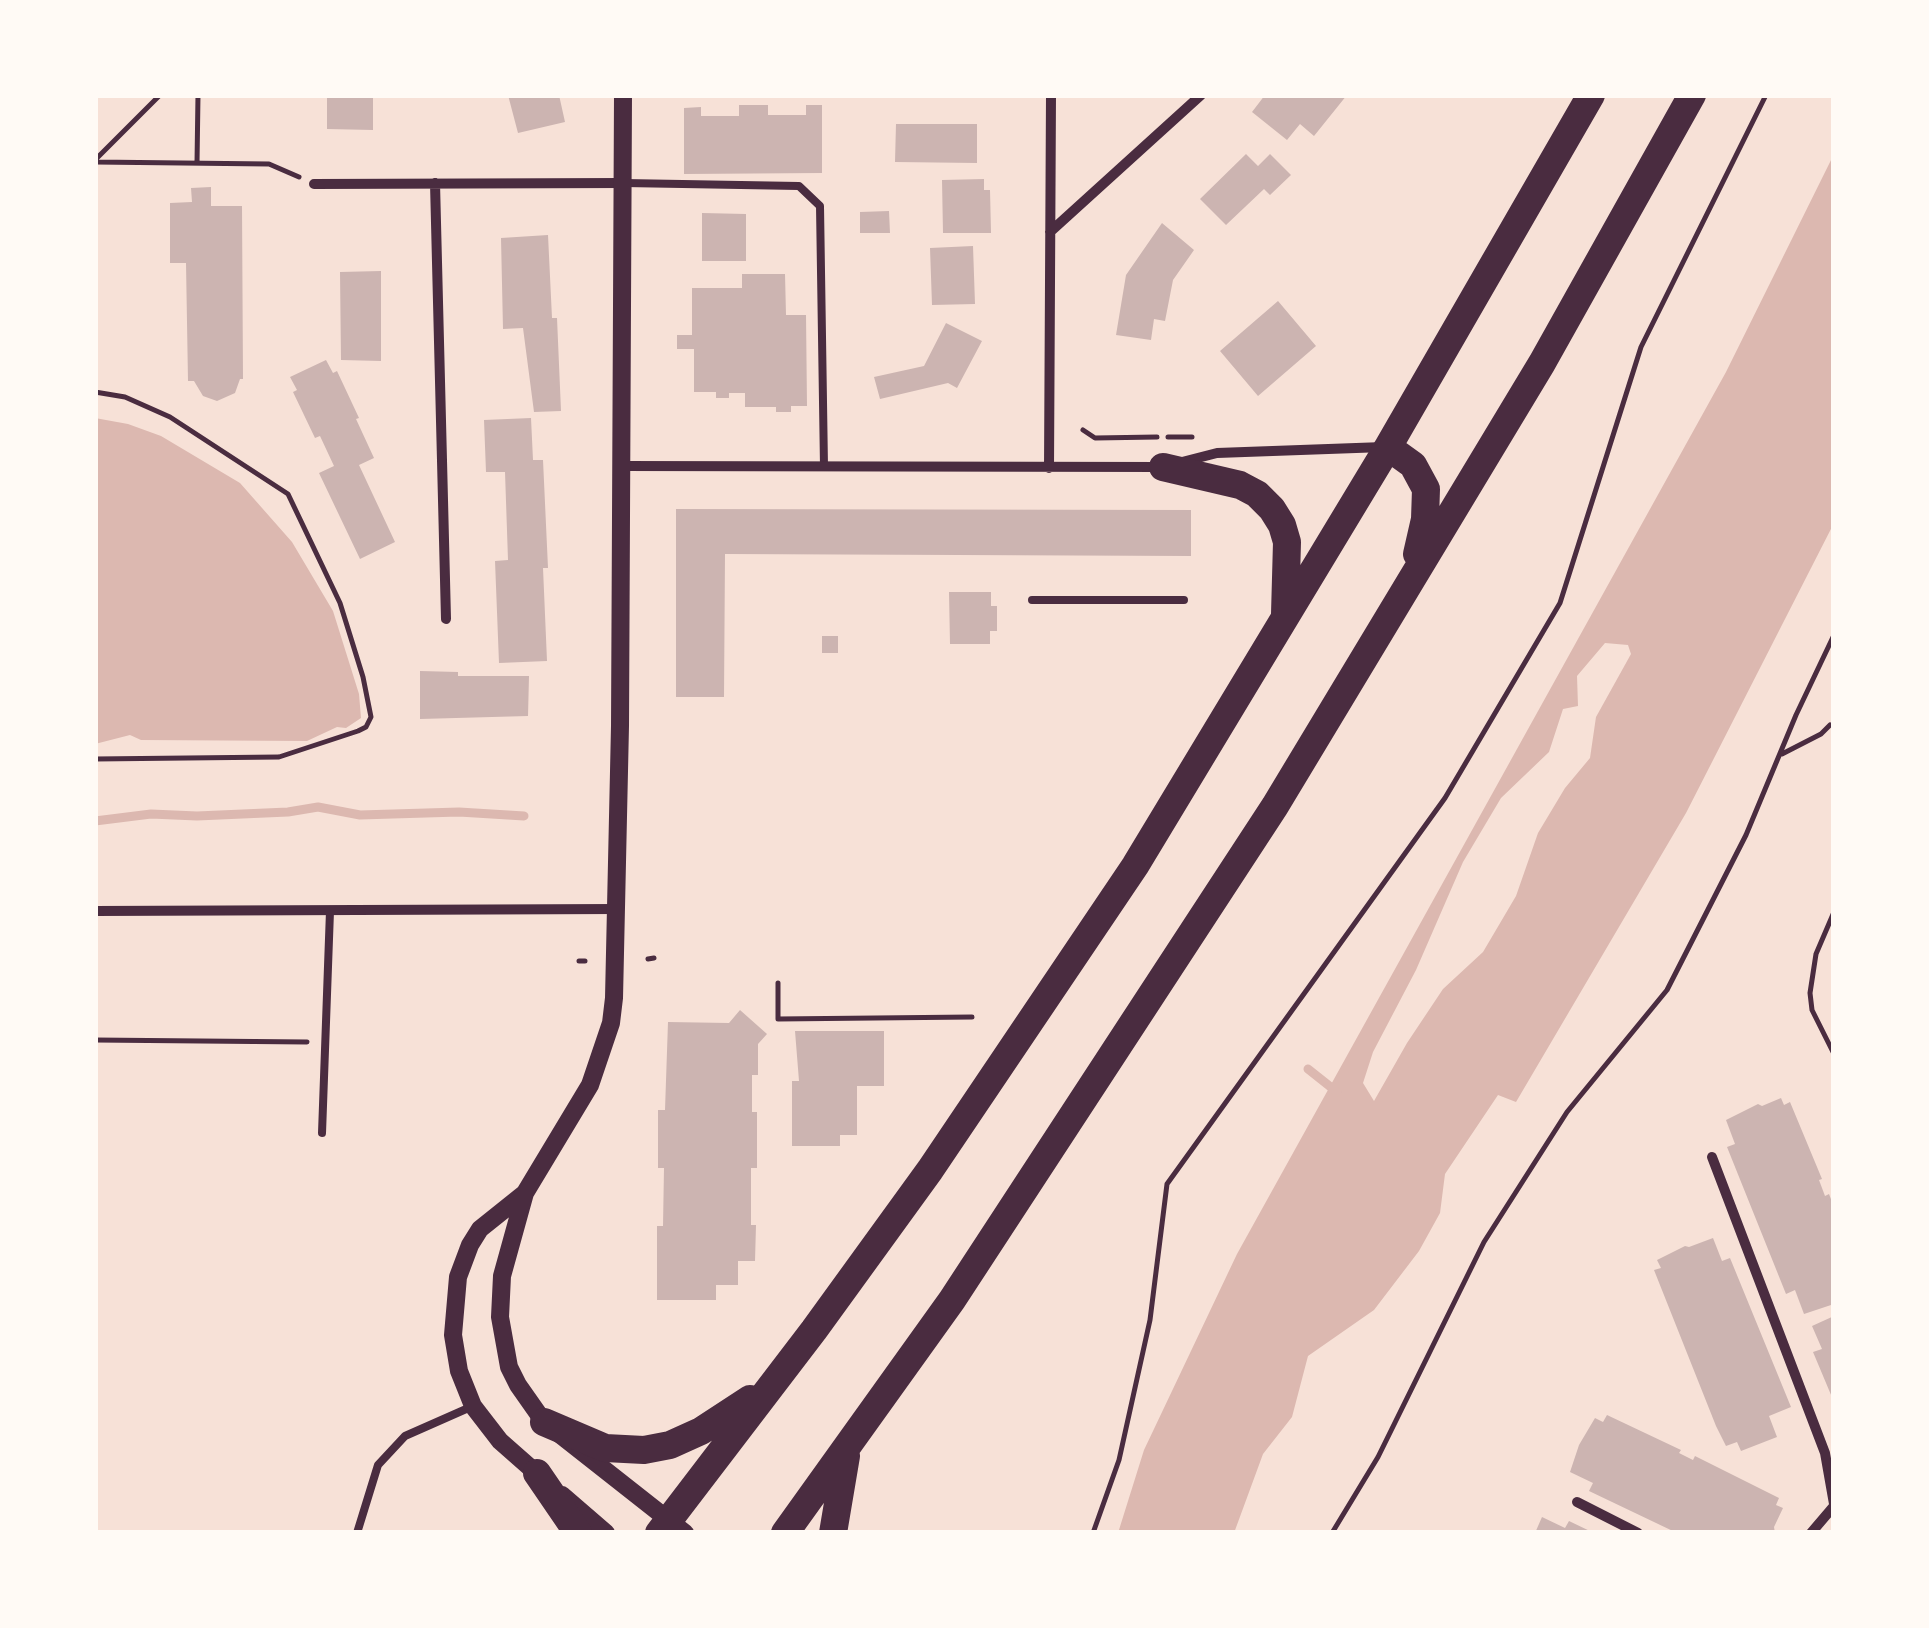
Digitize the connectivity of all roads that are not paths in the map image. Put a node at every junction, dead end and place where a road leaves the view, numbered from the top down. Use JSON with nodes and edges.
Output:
{"nodes":[{"id":1,"x":624,"y":95,"type":"edge"},
{"id":2,"x":1051,"y":95,"type":"edge"},
{"id":3,"x":1202,"y":95,"type":"edge"},
{"id":4,"x":1591,"y":95,"type":"edge"},
{"id":5,"x":1692,"y":95,"type":"edge"},
{"id":6,"x":623,"y":182,"type":"junction"},
{"id":7,"x":435,"y":183,"type":"junction"},
{"id":8,"x":314,"y":184,"type":"road end"},
{"id":9,"x":1050,"y":232,"type":"junction"},
{"id":10,"x":1388,"y":447,"type":"junction"},
{"id":11,"x":622,"y":466,"type":"junction"},
{"id":12,"x":824,"y":467,"type":"junction"},
{"id":13,"x":1163,"y":467,"type":"junction"},
{"id":14,"x":1049,"y":468,"type":"junction"},
{"id":15,"x":1406,"y":590,"type":"junction"},
{"id":16,"x":1032,"y":600,"type":"dead end"},
{"id":17,"x":1184,"y":600,"type":"dead end"},
{"id":18,"x":1285,"y":618,"type":"junction"},
{"id":19,"x":446,"y":619,"type":"dead end"},
{"id":20,"x":618,"y":909,"type":"junction"},
{"id":21,"x":95,"y":910,"type":"edge"},
{"id":22,"x":330,"y":911,"type":"junction"},
{"id":23,"x":322,"y":1134,"type":"dead end"},
{"id":24,"x":1712,"y":1157,"type":"dead end"},
{"id":25,"x":525,"y":1193,"type":"junction"},
{"id":26,"x":776,"y":1380,"type":"junction"},
{"id":27,"x":473,"y":1406,"type":"junction"},
{"id":28,"x":544,"y":1422,"type":"junction"},
{"id":29,"x":846,"y":1450,"type":"junction"},
{"id":30,"x":537,"y":1473,"type":"junction"},
{"id":31,"x":1576,"y":1502,"type":"dead end"},
{"id":32,"x":1834,"y":1505,"type":"edge"},
{"id":33,"x":670,"y":1529,"type":"edge"},
{"id":34,"x":357,"y":1533,"type":"edge"},
{"id":35,"x":578,"y":1533,"type":"edge"},
{"id":36,"x":606,"y":1533,"type":"edge"},
{"id":37,"x":785,"y":1533,"type":"edge"},
{"id":38,"x":833,"y":1533,"type":"edge"},
{"id":39,"x":1638,"y":1533,"type":"edge"},
{"id":40,"x":1811,"y":1533,"type":"edge"}],
"edges":[{"from":1,"to":6,"type":"street"},
{"from":2,"to":9,"type":"street"},
{"from":3,"to":9,"type":"street"},
{"from":4,"to":10,"type":"highway"},
{"from":5,"to":15,"type":"highway"},
{"from":6,"to":7,"type":"street"},
{"from":6,"to":11,"type":"street"},
{"from":6,"to":12,"type":"lane"},
{"from":7,"to":8,"type":"street"},
{"from":7,"to":19,"type":"street"},
{"from":9,"to":14,"type":"street"},
{"from":10,"to":13,"type":"street"},
{"from":10,"to":15,"type":"highway"},
{"from":10,"to":18,"type":"highway"},
{"from":11,"to":12,"type":"street"},
{"from":11,"to":20,"type":"street"},
{"from":12,"to":14,"type":"street"},
{"from":13,"to":14,"type":"street"},
{"from":13,"to":18,"type":"highway"},
{"from":15,"to":29,"type":"highway"},
{"from":16,"to":17,"type":"lane"},
{"from":18,"to":26,"type":"highway"},
{"from":20,"to":22,"type":"street"},
{"from":20,"to":25,"type":"street"},
{"from":21,"to":22,"type":"street"},
{"from":22,"to":23,"type":"lane"},
{"from":24,"to":32,"type":"street"},
{"from":25,"to":27,"type":"street"},
{"from":25,"to":28,"type":"street"},
{"from":26,"to":28,"type":"highway"},
{"from":26,"to":33,"type":"highway"},
{"from":27,"to":30,"type":"street"},
{"from":27,"to":34,"type":"lane"},
{"from":28,"to":33,"type":"street"},
{"from":29,"to":37,"type":"highway"},
{"from":29,"to":38,"type":"highway"},
{"from":30,"to":35,"type":"highway"},
{"from":30,"to":36,"type":"street"},
{"from":31,"to":39,"type":"street"},
{"from":32,"to":40,"type":"street"}]}
